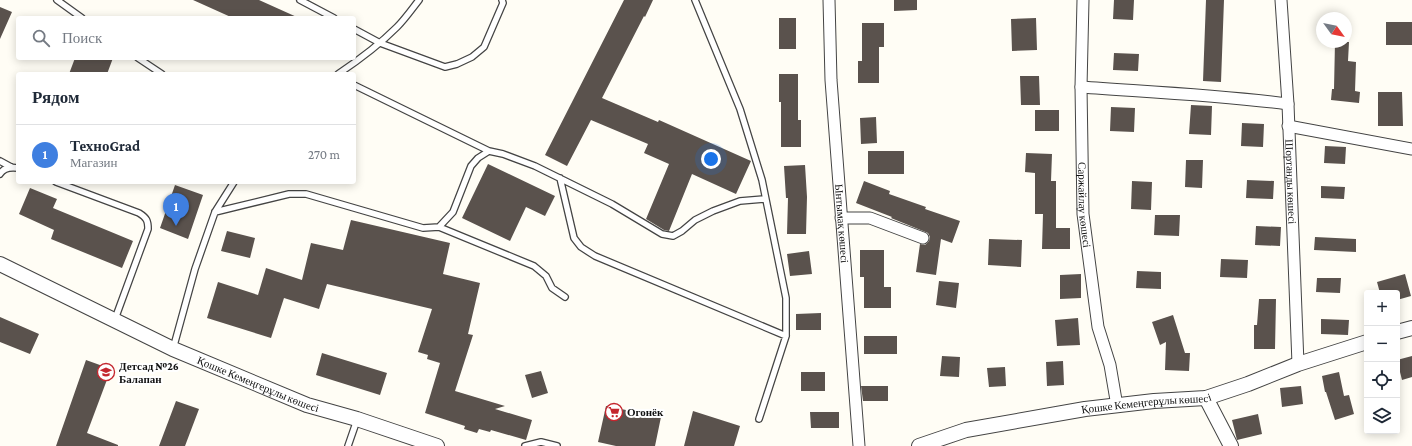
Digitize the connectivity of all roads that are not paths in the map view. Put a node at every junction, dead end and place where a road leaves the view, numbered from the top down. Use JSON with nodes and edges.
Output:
{"nodes":[{"id":1,"x":57,"y":0,"type":"edge"},
{"id":2,"x":300,"y":0,"type":"edge"},
{"id":3,"x":419,"y":0,"type":"edge"},
{"id":4,"x":502,"y":0,"type":"edge"},
{"id":5,"x":695,"y":0,"type":"edge"},
{"id":6,"x":829,"y":0,"type":"edge"},
{"id":7,"x":1083,"y":0,"type":"edge"},
{"id":8,"x":1281,"y":0,"type":"edge"},
{"id":9,"x":79,"y":16,"type":"edge"},
{"id":10,"x":330,"y":16,"type":"edge"},
{"id":11,"x":356,"y":30,"type":"edge"},
{"id":12,"x":380,"y":43,"type":"junction"},
{"id":13,"x":141,"y":60,"type":"edge"},
{"id":14,"x":159,"y":72,"type":"edge"},
{"id":15,"x":341,"y":72,"type":"edge"},
{"id":16,"x":356,"y":86,"type":"edge"},
{"id":17,"x":1081,"y":87,"type":"junction"},
{"id":18,"x":1288,"y":104,"type":"junction"},
{"id":19,"x":1288,"y":126,"type":"junction"},
{"id":20,"x":1412,"y":149,"type":"edge"},
{"id":21,"x":489,"y":151,"type":"junction"},
{"id":22,"x":0,"y":162,"type":"edge"},
{"id":23,"x":11,"y":167,"type":"junction"},
{"id":24,"x":16,"y":168,"type":"edge"},
{"id":25,"x":0,"y":174,"type":"edge"},
{"id":26,"x":560,"y":178,"type":"junction"},
{"id":27,"x":61,"y":184,"type":"edge"},
{"id":28,"x":233,"y":184,"type":"edge"},
{"id":29,"x":765,"y":199,"type":"junction"},
{"id":30,"x":215,"y":212,"type":"junction"},
{"id":31,"x":841,"y":218,"type":"junction"},
{"id":32,"x":439,"y":227,"type":"junction"},
{"id":33,"x":923,"y":238,"type":"dead end"},
{"id":34,"x":0,"y":264,"type":"edge"},
{"id":35,"x":566,"y":297,"type":"dead end"},
{"id":36,"x":115,"y":320,"type":"junction"},
{"id":37,"x":1412,"y":328,"type":"edge"},
{"id":38,"x":1400,"y":331,"type":"edge"},
{"id":39,"x":786,"y":336,"type":"junction"},
{"id":40,"x":1364,"y":343,"type":"edge"},
{"id":41,"x":173,"y":349,"type":"junction"},
{"id":42,"x":1298,"y":364,"type":"junction"},
{"id":43,"x":1206,"y":398,"type":"junction"},
{"id":44,"x":1118,"y":406,"type":"junction"},
{"id":45,"x":357,"y":419,"type":"junction"},
{"id":46,"x":759,"y":419,"type":"dead end"},
{"id":47,"x":348,"y":446,"type":"edge"},
{"id":48,"x":437,"y":446,"type":"edge"},
{"id":49,"x":525,"y":446,"type":"edge"},
{"id":50,"x":557,"y":446,"type":"edge"},
{"id":51,"x":859,"y":446,"type":"edge"},
{"id":52,"x":919,"y":446,"type":"edge"},
{"id":53,"x":1232,"y":446,"type":"edge"}],
"edges":[{"from":1,"to":9,"type":"lane"},
{"from":2,"to":10,"type":"lane"},
{"from":3,"to":12,"type":"lane"},
{"from":4,"to":12,"type":"lane"},
{"from":5,"to":29,"type":"lane"},
{"from":6,"to":31,"type":"street","name":"Ынтымақ көшесі"},
{"from":7,"to":17,"type":"street","name":"Саржайлау көшесі"},
{"from":8,"to":18,"type":"street","name":"Шортанды көшесі"},
{"from":11,"to":12,"type":"lane"},
{"from":12,"to":15,"type":"lane"},
{"from":13,"to":14,"type":"lane"},
{"from":16,"to":21,"type":"lane"},
{"from":17,"to":18,"type":"street"},
{"from":17,"to":44,"type":"street","name":"Саржайлау көшесі"},
{"from":18,"to":19,"type":"street","name":"Шортанды көшесі"},
{"from":19,"to":20,"type":"street"},
{"from":19,"to":42,"type":"street","name":"Шортанды көшесі"},
{"from":21,"to":26,"type":"lane"},
{"from":21,"to":32,"type":"lane"},
{"from":22,"to":23,"type":"lane"},
{"from":23,"to":24,"type":"lane"},
{"from":23,"to":25,"type":"lane"},
{"from":26,"to":29,"type":"lane"},
{"from":26,"to":39,"type":"lane"},
{"from":27,"to":36,"type":"lane"},
{"from":28,"to":30,"type":"lane"},
{"from":29,"to":39,"type":"lane"},
{"from":30,"to":32,"type":"lane"},
{"from":30,"to":41,"type":"lane"},
{"from":31,"to":33,"type":"street"},
{"from":31,"to":51,"type":"street","name":"Ынтымақ көшесі"},
{"from":32,"to":35,"type":"lane"},
{"from":34,"to":36,"type":"street","name":"Қошке Кемеңгерұлы көшесі"},
{"from":36,"to":41,"type":"street","name":"Қошке Кемеңгерұлы көшесі"},
{"from":37,"to":38,"type":"street"},
{"from":39,"to":46,"type":"lane"},
{"from":40,"to":42,"type":"street","name":"Қошке Кемеңгерұлы көшесі"},
{"from":41,"to":45,"type":"street","name":"Қошке Кемеңгерұлы көшесі"},
{"from":42,"to":43,"type":"street","name":"Қошке Кемеңгерұлы көшесі"},
{"from":43,"to":44,"type":"street","name":"Қошке Кемеңгерұлы көшесі"},
{"from":43,"to":53,"type":"street"},
{"from":44,"to":52,"type":"street","name":"Қошке Кемеңгерұлы көшесі"},
{"from":45,"to":47,"type":"lane"},
{"from":45,"to":48,"type":"street","name":"Қошке Кемеңгерұлы көшесі"},
{"from":49,"to":50,"type":"lane"}]}
